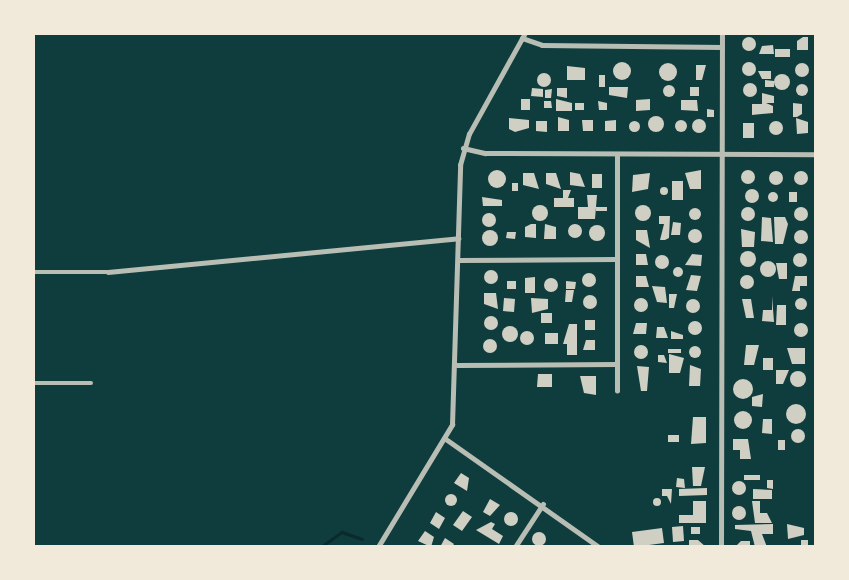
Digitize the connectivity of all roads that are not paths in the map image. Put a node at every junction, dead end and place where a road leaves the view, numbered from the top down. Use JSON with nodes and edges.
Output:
{"nodes":[{"id":1,"x":722,"y":33,"type":"edge"},
{"id":2,"x":523,"y":36,"type":"edge"},
{"id":3,"x":722,"y":47,"type":"junction"},
{"id":4,"x":463,"y":148,"type":"junction"},
{"id":5,"x":722,"y":153,"type":"junction"},
{"id":6,"x":816,"y":154,"type":"edge"},
{"id":7,"x":617,"y":155,"type":"junction"},
{"id":8,"x":458,"y":238,"type":"junction"},
{"id":9,"x":616,"y":259,"type":"junction"},
{"id":10,"x":458,"y":260,"type":"junction"},
{"id":11,"x":33,"y":272,"type":"edge"},
{"id":12,"x":617,"y":364,"type":"junction"},
{"id":13,"x":456,"y":365,"type":"junction"},
{"id":14,"x":33,"y":383,"type":"edge"},
{"id":15,"x":90,"y":383,"type":"dead end"},
{"id":16,"x":617,"y":391,"type":"dead end"},
{"id":17,"x":446,"y":439,"type":"junction"},
{"id":18,"x":543,"y":503,"type":"junction"},
{"id":19,"x":378,"y":547,"type":"edge"},
{"id":20,"x":515,"y":547,"type":"edge"},
{"id":21,"x":599,"y":547,"type":"edge"},
{"id":22,"x":721,"y":547,"type":"edge"}],
"edges":[{"from":1,"to":3,"type":"street"},
{"from":2,"to":3,"type":"street"},
{"from":2,"to":4,"type":"street"},
{"from":3,"to":5,"type":"street"},
{"from":4,"to":7,"type":"street"},
{"from":4,"to":8,"type":"street"},
{"from":5,"to":6,"type":"street"},
{"from":5,"to":7,"type":"street"},
{"from":5,"to":22,"type":"street"},
{"from":7,"to":9,"type":"street"},
{"from":8,"to":10,"type":"street"},
{"from":8,"to":11,"type":"street"},
{"from":9,"to":10,"type":"street"},
{"from":9,"to":12,"type":"street"},
{"from":10,"to":13,"type":"street"},
{"from":12,"to":13,"type":"street"},
{"from":12,"to":16,"type":"street"},
{"from":13,"to":17,"type":"street"},
{"from":14,"to":15,"type":"street"},
{"from":17,"to":18,"type":"street"},
{"from":17,"to":19,"type":"street"},
{"from":18,"to":20,"type":"street"},
{"from":18,"to":21,"type":"street"}]}
